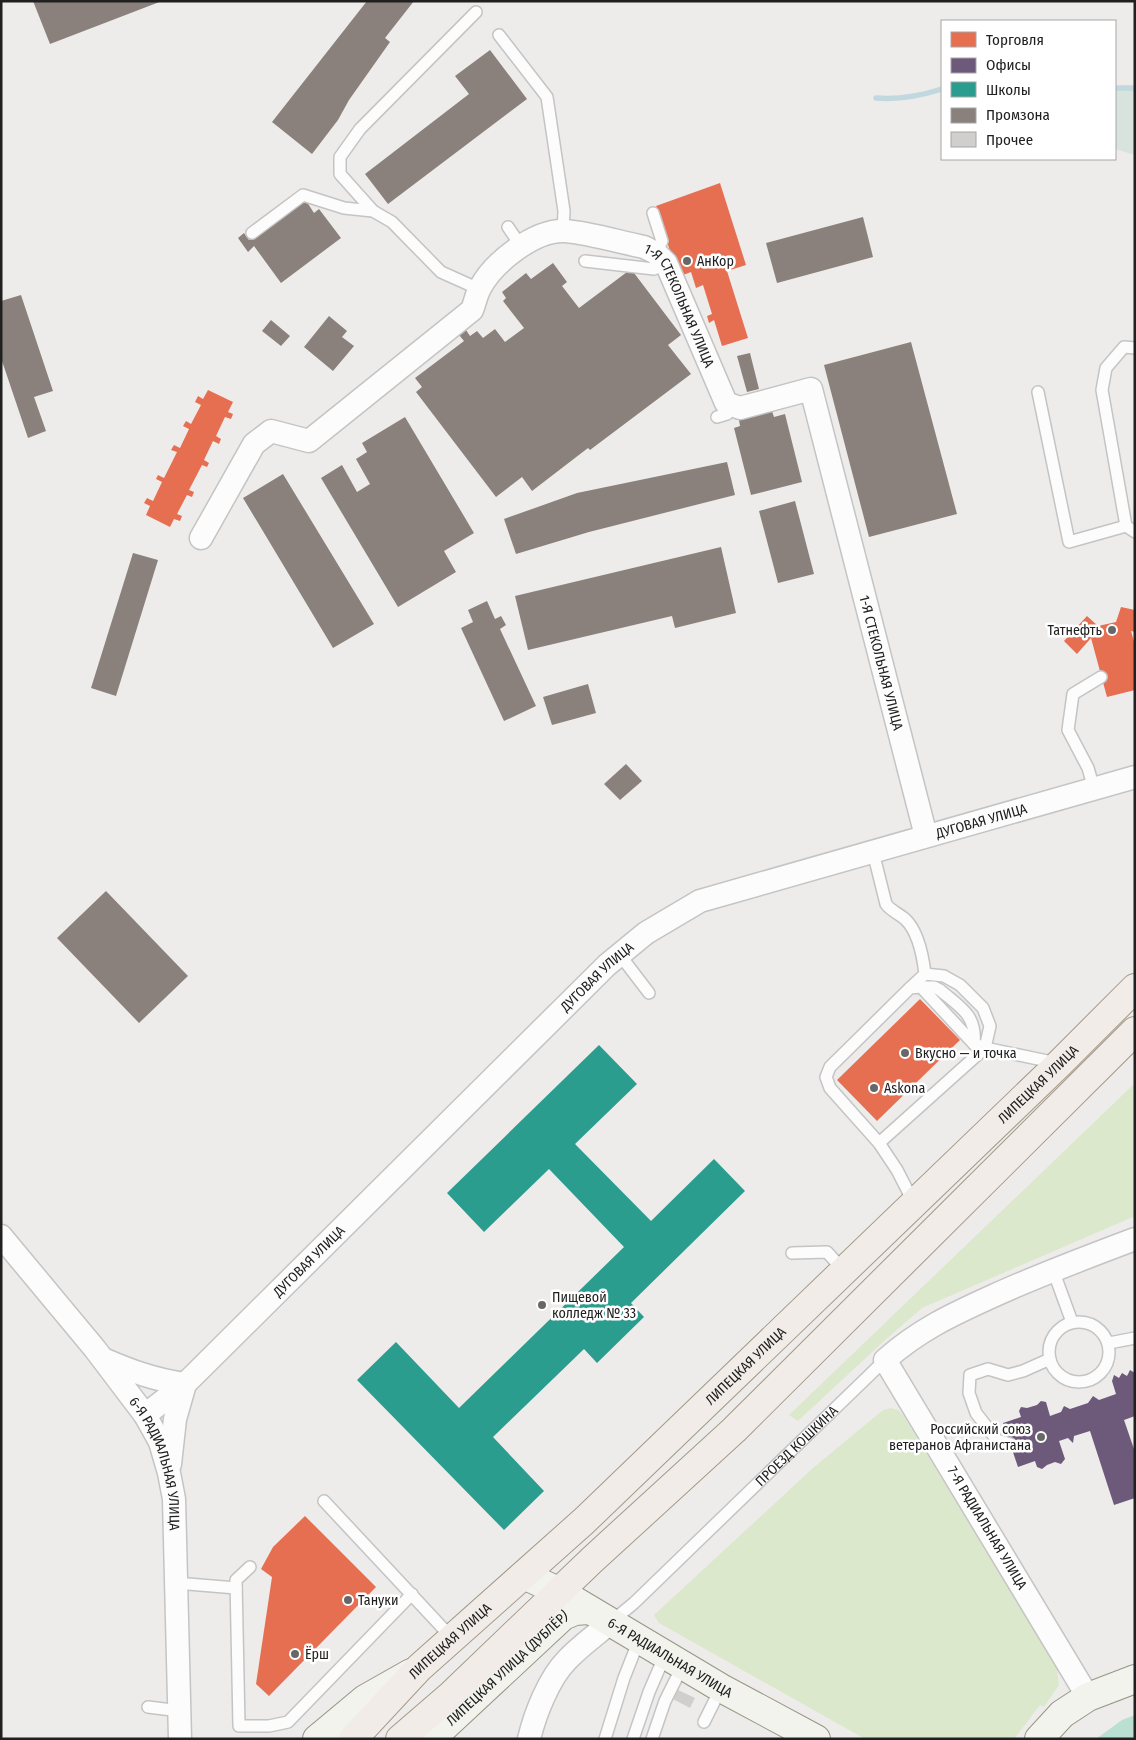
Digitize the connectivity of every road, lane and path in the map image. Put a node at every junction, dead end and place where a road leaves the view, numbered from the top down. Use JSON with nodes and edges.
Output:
{"nodes":[{"id":1,"x":476,"y":12,"type":"dead end"},
{"id":2,"x":499,"y":35,"type":"dead end"},
{"id":3,"x":373,"y":211,"type":"junction"},
{"id":4,"x":653,"y":214,"type":"dead end"},
{"id":5,"x":508,"y":227,"type":"dead end"},
{"id":6,"x":563,"y":231,"type":"junction"},
{"id":7,"x":252,"y":233,"type":"dead end"},
{"id":8,"x":521,"y":246,"type":"junction"},
{"id":9,"x":661,"y":258,"type":"junction"},
{"id":10,"x":585,"y":261,"type":"dead end"},
{"id":11,"x":479,"y":289,"type":"junction"},
{"id":12,"x":1135,"y":348,"type":"edge"},
{"id":13,"x":1038,"y":392,"type":"dead end"},
{"id":14,"x":1130,"y":529,"type":"edge"},
{"id":15,"x":201,"y":538,"type":"dead end"},
{"id":16,"x":1101,"y":677,"type":"dead end"},
{"id":17,"x":1135,"y":777,"type":"edge"},
{"id":18,"x":1094,"y":789,"type":"junction"},
{"id":19,"x":926,"y":836,"type":"junction"},
{"id":20,"x":873,"y":852,"type":"junction"},
{"id":21,"x":620,"y":955,"type":"junction"},
{"id":22,"x":924,"y":974,"type":"junction"},
{"id":23,"x":916,"y":988,"type":"junction"},
{"id":24,"x":1135,"y":988,"type":"edge"},
{"id":25,"x":649,"y":993,"type":"dead end"},
{"id":26,"x":1135,"y":1031,"type":"edge"},
{"id":27,"x":980,"y":1046,"type":"junction"},
{"id":28,"x":1059,"y":1064,"type":"junction"},
{"id":29,"x":879,"y":1143,"type":"junction"},
{"id":30,"x":914,"y":1203,"type":"junction"},
{"id":31,"x":1,"y":1236,"type":"edge"},
{"id":32,"x":1135,"y":1239,"type":"edge"},
{"id":33,"x":792,"y":1253,"type":"dead end"},
{"id":34,"x":1053,"y":1270,"type":"junction"},
{"id":35,"x":844,"y":1271,"type":"junction"},
{"id":36,"x":1072,"y":1322,"type":"junction"},
{"id":37,"x":1135,"y":1338,"type":"edge"},
{"id":38,"x":1109,"y":1343,"type":"junction"},
{"id":39,"x":102,"y":1358,"type":"junction"},
{"id":40,"x":1050,"y":1359,"type":"junction"},
{"id":41,"x":885,"y":1360,"type":"junction"},
{"id":42,"x":185,"y":1384,"type":"junction"},
{"id":43,"x":145,"y":1415,"type":"junction"},
{"id":44,"x":1010,"y":1444,"type":"dead end"},
{"id":45,"x":169,"y":1473,"type":"junction"},
{"id":46,"x":324,"y":1501,"type":"dead end"},
{"id":47,"x":250,"y":1567,"type":"dead end"},
{"id":48,"x":524,"y":1575,"type":"junction"},
{"id":49,"x":176,"y":1583,"type":"junction"},
{"id":50,"x":236,"y":1588,"type":"junction"},
{"id":51,"x":560,"y":1592,"type":"junction"},
{"id":52,"x":412,"y":1594,"type":"junction"},
{"id":53,"x":600,"y":1616,"type":"junction"},
{"id":54,"x":452,"y":1638,"type":"junction"},
{"id":55,"x":639,"y":1640,"type":"junction"},
{"id":56,"x":674,"y":1660,"type":"junction"},
{"id":57,"x":419,"y":1668,"type":"junction"},
{"id":58,"x":1135,"y":1679,"type":"edge"},
{"id":59,"x":721,"y":1688,"type":"junction"},
{"id":60,"x":451,"y":1695,"type":"junction"},
{"id":61,"x":1088,"y":1697,"type":"junction"},
{"id":62,"x":148,"y":1707,"type":"dead end"},
{"id":63,"x":180,"y":1711,"type":"junction"},
{"id":64,"x":704,"y":1722,"type":"dead end"},
{"id":65,"x":180,"y":1739,"type":"edge"},
{"id":66,"x":317,"y":1739,"type":"edge"},
{"id":67,"x":353,"y":1739,"type":"edge"},
{"id":68,"x":400,"y":1739,"type":"edge"},
{"id":69,"x":416,"y":1739,"type":"edge"},
{"id":70,"x":431,"y":1739,"type":"edge"},
{"id":71,"x":529,"y":1739,"type":"edge"},
{"id":72,"x":604,"y":1739,"type":"edge"},
{"id":73,"x":633,"y":1739,"type":"edge"},
{"id":74,"x":652,"y":1739,"type":"edge"},
{"id":75,"x":816,"y":1739,"type":"edge"},
{"id":76,"x":1038,"y":1739,"type":"edge"}],
"edges":[{"from":1,"to":3,"type":"lane"},
{"from":2,"to":6,"type":"lane"},
{"from":3,"to":7,"type":"lane"},
{"from":3,"to":11,"type":"lane"},
{"from":4,"to":9,"type":"lane"},
{"from":5,"to":8,"type":"lane"},
{"from":6,"to":8,"type":"street","name":"1-Я СТЕКОЛЬНАЯ УЛИЦА"},
{"from":6,"to":9,"type":"street","name":"1-Я СТЕКОЛЬНАЯ УЛИЦА"},
{"from":8,"to":11,"type":"street","name":"1-Я СТЕКОЛЬНАЯ УЛИЦА"},
{"from":9,"to":10,"type":"lane"},
{"from":9,"to":19,"type":"street","name":"1-Я СТЕКОЛЬНАЯ УЛИЦА"},
{"from":11,"to":15,"type":"street","name":"1-Я СТЕКОЛЬНАЯ УЛИЦА"},
{"from":12,"to":14,"type":"lane"},
{"from":13,"to":14,"type":"lane"},
{"from":16,"to":18,"type":"lane"},
{"from":17,"to":18,"type":"street","name":"ДУГОВАЯ УЛИЦА"},
{"from":18,"to":19,"type":"street","name":"ДУГОВАЯ УЛИЦА"},
{"from":19,"to":20,"type":"street","name":"ДУГОВАЯ УЛИЦА"},
{"from":20,"to":21,"type":"street","name":"ДУГОВАЯ УЛИЦА"},
{"from":20,"to":22,"type":"lane"},
{"from":21,"to":25,"type":"lane"},
{"from":21,"to":42,"type":"street","name":"ДУГОВАЯ УЛИЦА"},
{"from":22,"to":23,"type":"lane"},
{"from":22,"to":27,"type":"lane"},
{"from":23,"to":27,"type":"lane"},
{"from":23,"to":29,"type":"lane"},
{"from":24,"to":28,"type":"main road","name":"ЛИПЕЦКАЯ УЛИЦА"},
{"from":26,"to":51,"type":"main road"},
{"from":27,"to":28,"type":"lane"},
{"from":27,"to":29,"type":"lane"},
{"from":28,"to":30,"type":"main road","name":"ЛИПЕЦКАЯ УЛИЦА"},
{"from":29,"to":30,"type":"lane"},
{"from":30,"to":35,"type":"main road","name":"ЛИПЕЦКАЯ УЛИЦА"},
{"from":31,"to":39,"type":"street","name":"6-Я РАДИАЛЬНАЯ УЛИЦА"},
{"from":32,"to":34,"type":"street","name":"ПРОЕЗД КОШКИНА"},
{"from":33,"to":35,"type":"lane"},
{"from":34,"to":36,"type":"lane"},
{"from":34,"to":41,"type":"street","name":"ПРОЕЗД КОШКИНА"},
{"from":35,"to":48,"type":"main road","name":"ЛИПЕЦКАЯ УЛИЦА"},
{"from":36,"to":38,"type":"lane"},
{"from":36,"to":40,"type":"lane"},
{"from":37,"to":38,"type":"lane"},
{"from":38,"to":40,"type":"lane"},
{"from":39,"to":42,"type":"street"},
{"from":39,"to":43,"type":"street","name":"6-Я РАДИАЛЬНАЯ УЛИЦА"},
{"from":40,"to":44,"type":"lane"},
{"from":41,"to":53,"type":"lane","name":"ПРОЕЗД КОШКИНА"},
{"from":41,"to":61,"type":"street","name":"7-Я РАДИАЛЬНАЯ УЛИЦА"},
{"from":42,"to":43,"type":"street","name":"ДУГОВАЯ УЛИЦА"},
{"from":42,"to":45,"type":"street","name":"ДУГОВАЯ УЛИЦА"},
{"from":43,"to":45,"type":"street","name":"6-Я РАДИАЛЬНАЯ УЛИЦА"},
{"from":45,"to":49,"type":"street","name":"6-Я РАДИАЛЬНАЯ УЛИЦА"},
{"from":46,"to":52,"type":"lane"},
{"from":47,"to":50,"type":"lane"},
{"from":48,"to":51,"type":"main road","name":"6-Я РАДИАЛЬНАЯ УЛИЦА"},
{"from":48,"to":54,"type":"main road","name":"ЛИПЕЦКАЯ УЛИЦА"},
{"from":49,"to":50,"type":"lane"},
{"from":49,"to":63,"type":"street","name":"6-Я РАДИАЛЬНАЯ УЛИЦА"},
{"from":50,"to":52,"type":"lane"},
{"from":51,"to":53,"type":"main road","name":"6-Я РАДИАЛЬНАЯ УЛИЦА"},
{"from":51,"to":60,"type":"main road"},
{"from":52,"to":54,"type":"lane"},
{"from":53,"to":55,"type":"main road","name":"6-Я РАДИАЛЬНАЯ УЛИЦА"},
{"from":53,"to":70,"type":"main road","name":"ЛИПЕЦКАЯ УЛИЦА (ДУБЛЁР)"},
{"from":53,"to":71,"type":"street","name":"ПРОЕЗД КОШКИНА"},
{"from":54,"to":57,"type":"main road","name":"ЛИПЕЦКАЯ УЛИЦА"},
{"from":55,"to":56,"type":"main road","name":"6-Я РАДИАЛЬНАЯ УЛИЦА"},
{"from":55,"to":72,"type":"lane"},
{"from":56,"to":59,"type":"main road","name":"6-Я РАДИАЛЬНАЯ УЛИЦА"},
{"from":56,"to":73,"type":"lane"},
{"from":56,"to":74,"type":"lane"},
{"from":57,"to":66,"type":"main road"},
{"from":57,"to":67,"type":"main road","name":"ЛИПЕЦКАЯ УЛИЦА"},
{"from":58,"to":61,"type":"main road"},
{"from":59,"to":64,"type":"lane"},
{"from":59,"to":75,"type":"main road","name":"6-Я РАДИАЛЬНАЯ УЛИЦА"},
{"from":60,"to":68,"type":"main road"},
{"from":60,"to":69,"type":"main road","name":"ЛИПЕЦКАЯ УЛИЦА (ДУБЛЁР)"},
{"from":61,"to":76,"type":"main road"},
{"from":62,"to":63,"type":"lane"},
{"from":63,"to":65,"type":"street","name":"6-Я РАДИАЛЬНАЯ УЛИЦА"}]}
